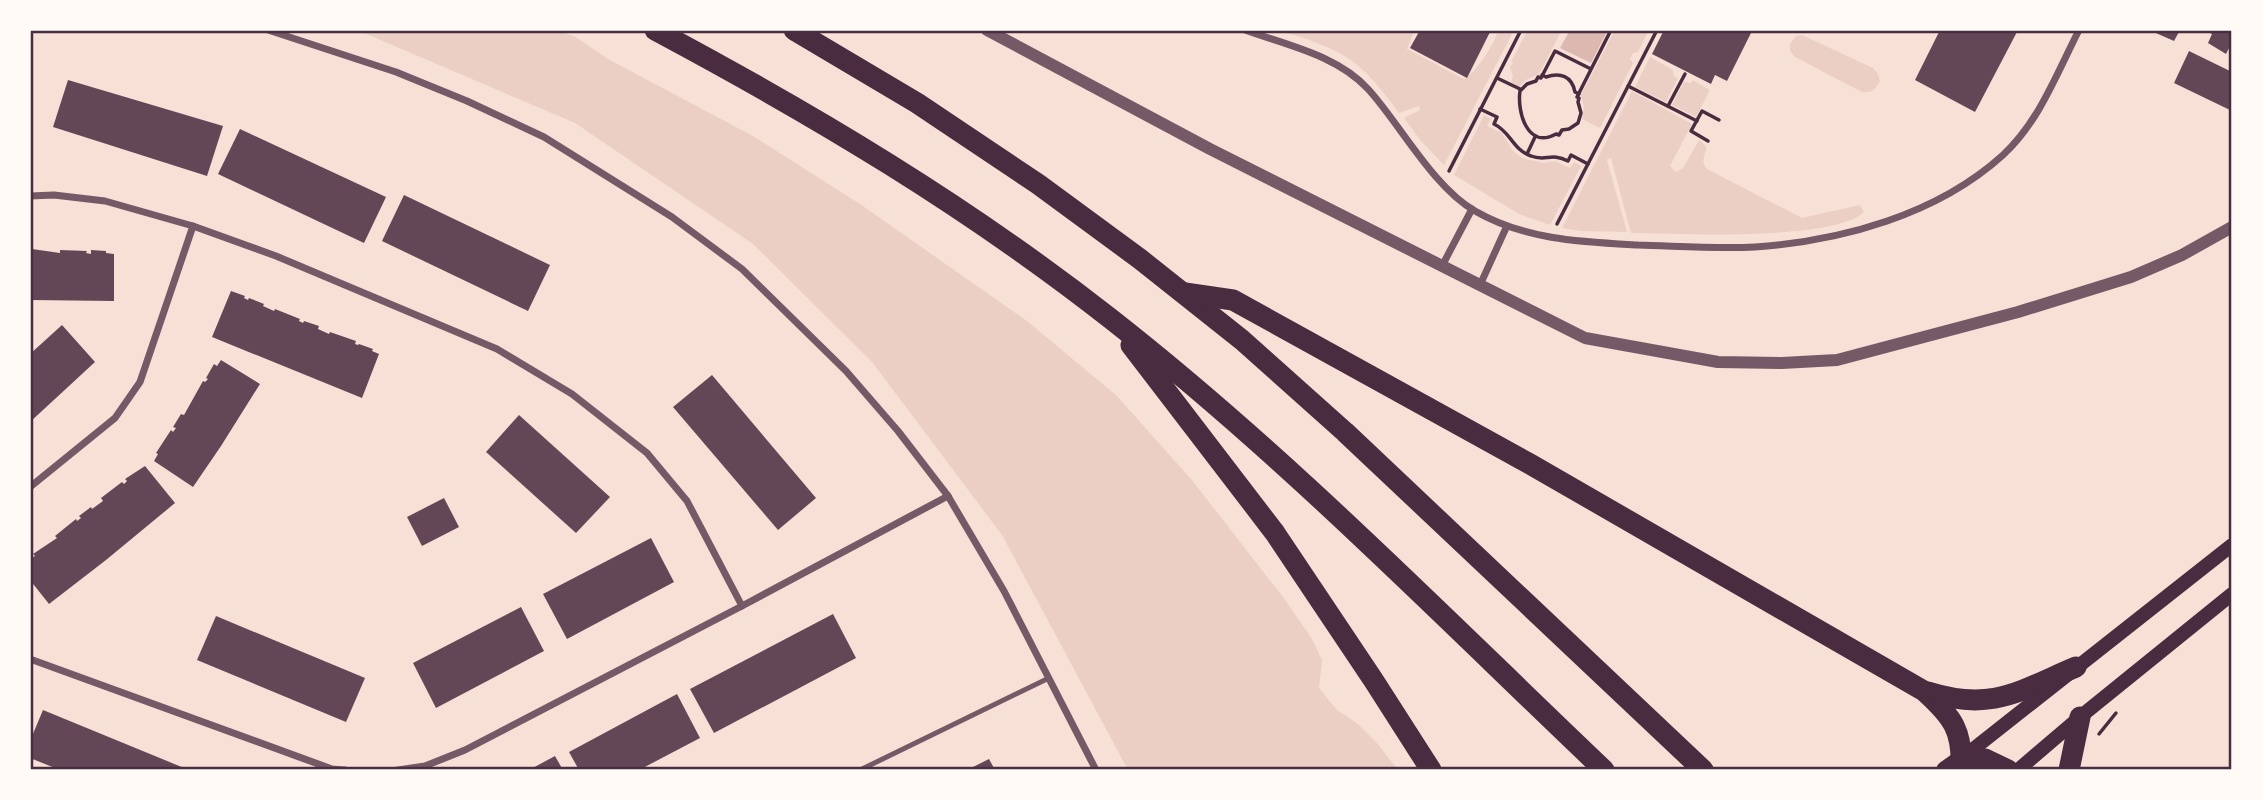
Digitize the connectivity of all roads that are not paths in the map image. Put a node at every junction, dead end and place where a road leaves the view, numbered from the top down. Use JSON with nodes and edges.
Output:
{"nodes":[{"id":1,"x":268,"y":30,"type":"edge"},
{"id":2,"x":655,"y":30,"type":"edge"},
{"id":3,"x":794,"y":30,"type":"edge"},
{"id":4,"x":987,"y":30,"type":"edge"},
{"id":5,"x":1245,"y":30,"type":"edge"},
{"id":6,"x":2079,"y":30,"type":"edge"},
{"id":7,"x":30,"y":196,"type":"edge"},
{"id":8,"x":1472,"y":209,"type":"junction"},
{"id":9,"x":192,"y":226,"type":"junction"},
{"id":10,"x":2232,"y":227,"type":"edge"},
{"id":11,"x":1506,"y":228,"type":"junction"},
{"id":12,"x":1442,"y":266,"type":"junction"},
{"id":13,"x":1480,"y":285,"type":"junction"},
{"id":14,"x":1182,"y":292,"type":"junction"},
{"id":15,"x":1110,"y":318,"type":"junction"},
{"id":16,"x":30,"y":487,"type":"edge"},
{"id":17,"x":948,"y":496,"type":"junction"},
{"id":18,"x":2232,"y":545,"type":"edge"},
{"id":19,"x":2232,"y":594,"type":"edge"},
{"id":20,"x":742,"y":606,"type":"junction"},
{"id":21,"x":30,"y":659,"type":"edge"},
{"id":22,"x":2076,"y":667,"type":"junction"},
{"id":23,"x":1049,"y":678,"type":"junction"},
{"id":24,"x":1924,"y":691,"type":"junction"},
{"id":25,"x":2080,"y":717,"type":"junction"},
{"id":26,"x":1956,"y":766,"type":"edge"},
{"id":27,"x":345,"y":770,"type":"edge"},
{"id":28,"x":398,"y":770,"type":"edge"},
{"id":29,"x":860,"y":770,"type":"edge"},
{"id":30,"x":1096,"y":770,"type":"edge"},
{"id":31,"x":1431,"y":770,"type":"edge"},
{"id":32,"x":1604,"y":770,"type":"edge"},
{"id":33,"x":1703,"y":770,"type":"edge"},
{"id":34,"x":2008,"y":770,"type":"edge"},
{"id":35,"x":2018,"y":770,"type":"edge"},
{"id":36,"x":2069,"y":770,"type":"edge"}],
"edges":[{"from":1,"to":17,"type":"street"},
{"from":2,"to":15,"type":"highway"},
{"from":3,"to":14,"type":"highway"},
{"from":4,"to":12,"type":"street"},
{"from":5,"to":8,"type":"street"},
{"from":6,"to":11,"type":"street"},
{"from":7,"to":9,"type":"street"},
{"from":8,"to":11,"type":"street"},
{"from":8,"to":12,"type":"street"},
{"from":9,"to":16,"type":"street"},
{"from":9,"to":20,"type":"street"},
{"from":10,"to":13,"type":"street"},
{"from":11,"to":13,"type":"street"},
{"from":12,"to":13,"type":"street"},
{"from":14,"to":24,"type":"highway"},
{"from":14,"to":33,"type":"highway"},
{"from":15,"to":31,"type":"highway"},
{"from":15,"to":32,"type":"highway"},
{"from":17,"to":20,"type":"street"},
{"from":17,"to":23,"type":"street"},
{"from":18,"to":22,"type":"main road"},
{"from":19,"to":25,"type":"main road"},
{"from":20,"to":28,"type":"street"},
{"from":21,"to":27,"type":"street"},
{"from":22,"to":24,"type":"highway"},
{"from":22,"to":26,"type":"main road"},
{"from":23,"to":29,"type":"lane"},
{"from":23,"to":30,"type":"street"},
{"from":24,"to":26,"type":"highway"},
{"from":25,"to":35,"type":"main road"},
{"from":25,"to":36,"type":"highway"},
{"from":26,"to":34,"type":"highway"}]}
